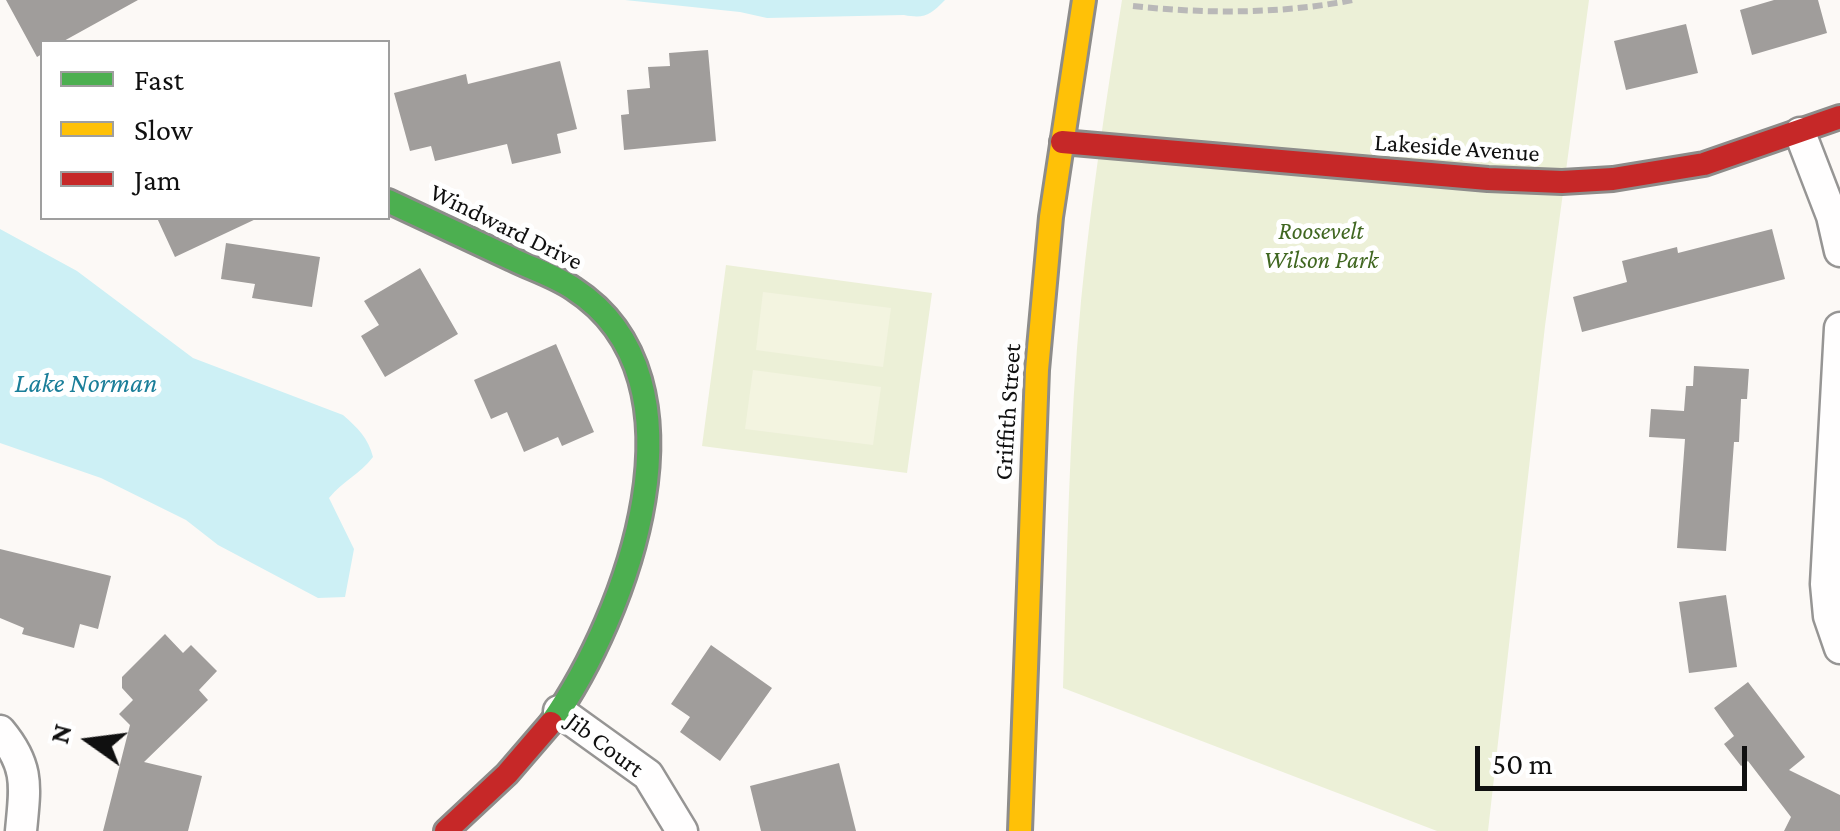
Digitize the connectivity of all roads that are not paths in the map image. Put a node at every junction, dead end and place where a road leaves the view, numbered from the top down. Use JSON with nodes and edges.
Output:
{"nodes":[{"id":1,"x":1084,"y":0,"type":"edge"},
{"id":2,"x":1840,"y":117,"type":"edge"},
{"id":3,"x":1800,"y":133,"type":"junction"},
{"id":4,"x":1062,"y":142,"type":"junction"},
{"id":5,"x":390,"y":201,"type":"edge"},
{"id":6,"x":1840,"y":251,"type":"edge"},
{"id":7,"x":1840,"y":328,"type":"edge"},
{"id":8,"x":1840,"y":648,"type":"edge"},
{"id":9,"x":559,"y":711,"type":"junction"},
{"id":10,"x":0,"y":731,"type":"edge"},
{"id":11,"x":21,"y":831,"type":"edge"},
{"id":12,"x":446,"y":831,"type":"edge"},
{"id":13,"x":682,"y":831,"type":"edge"},
{"id":14,"x":1020,"y":831,"type":"edge"}],
"edges":[{"from":1,"to":4,"type":"street","name":"Griffith Street"},
{"from":2,"to":3,"type":"street","name":"Lakeside Avenue"},
{"from":3,"to":4,"type":"street","name":"Lakeside Avenue"},
{"from":3,"to":6,"type":"street"},
{"from":4,"to":14,"type":"street","name":"Griffith Street"},
{"from":5,"to":9,"type":"street","name":"Windward Drive"},
{"from":7,"to":8,"type":"street"},
{"from":9,"to":12,"type":"street","name":"Windward Drive"},
{"from":9,"to":13,"type":"street","name":"Jib Court"},
{"from":10,"to":11,"type":"street"}]}
